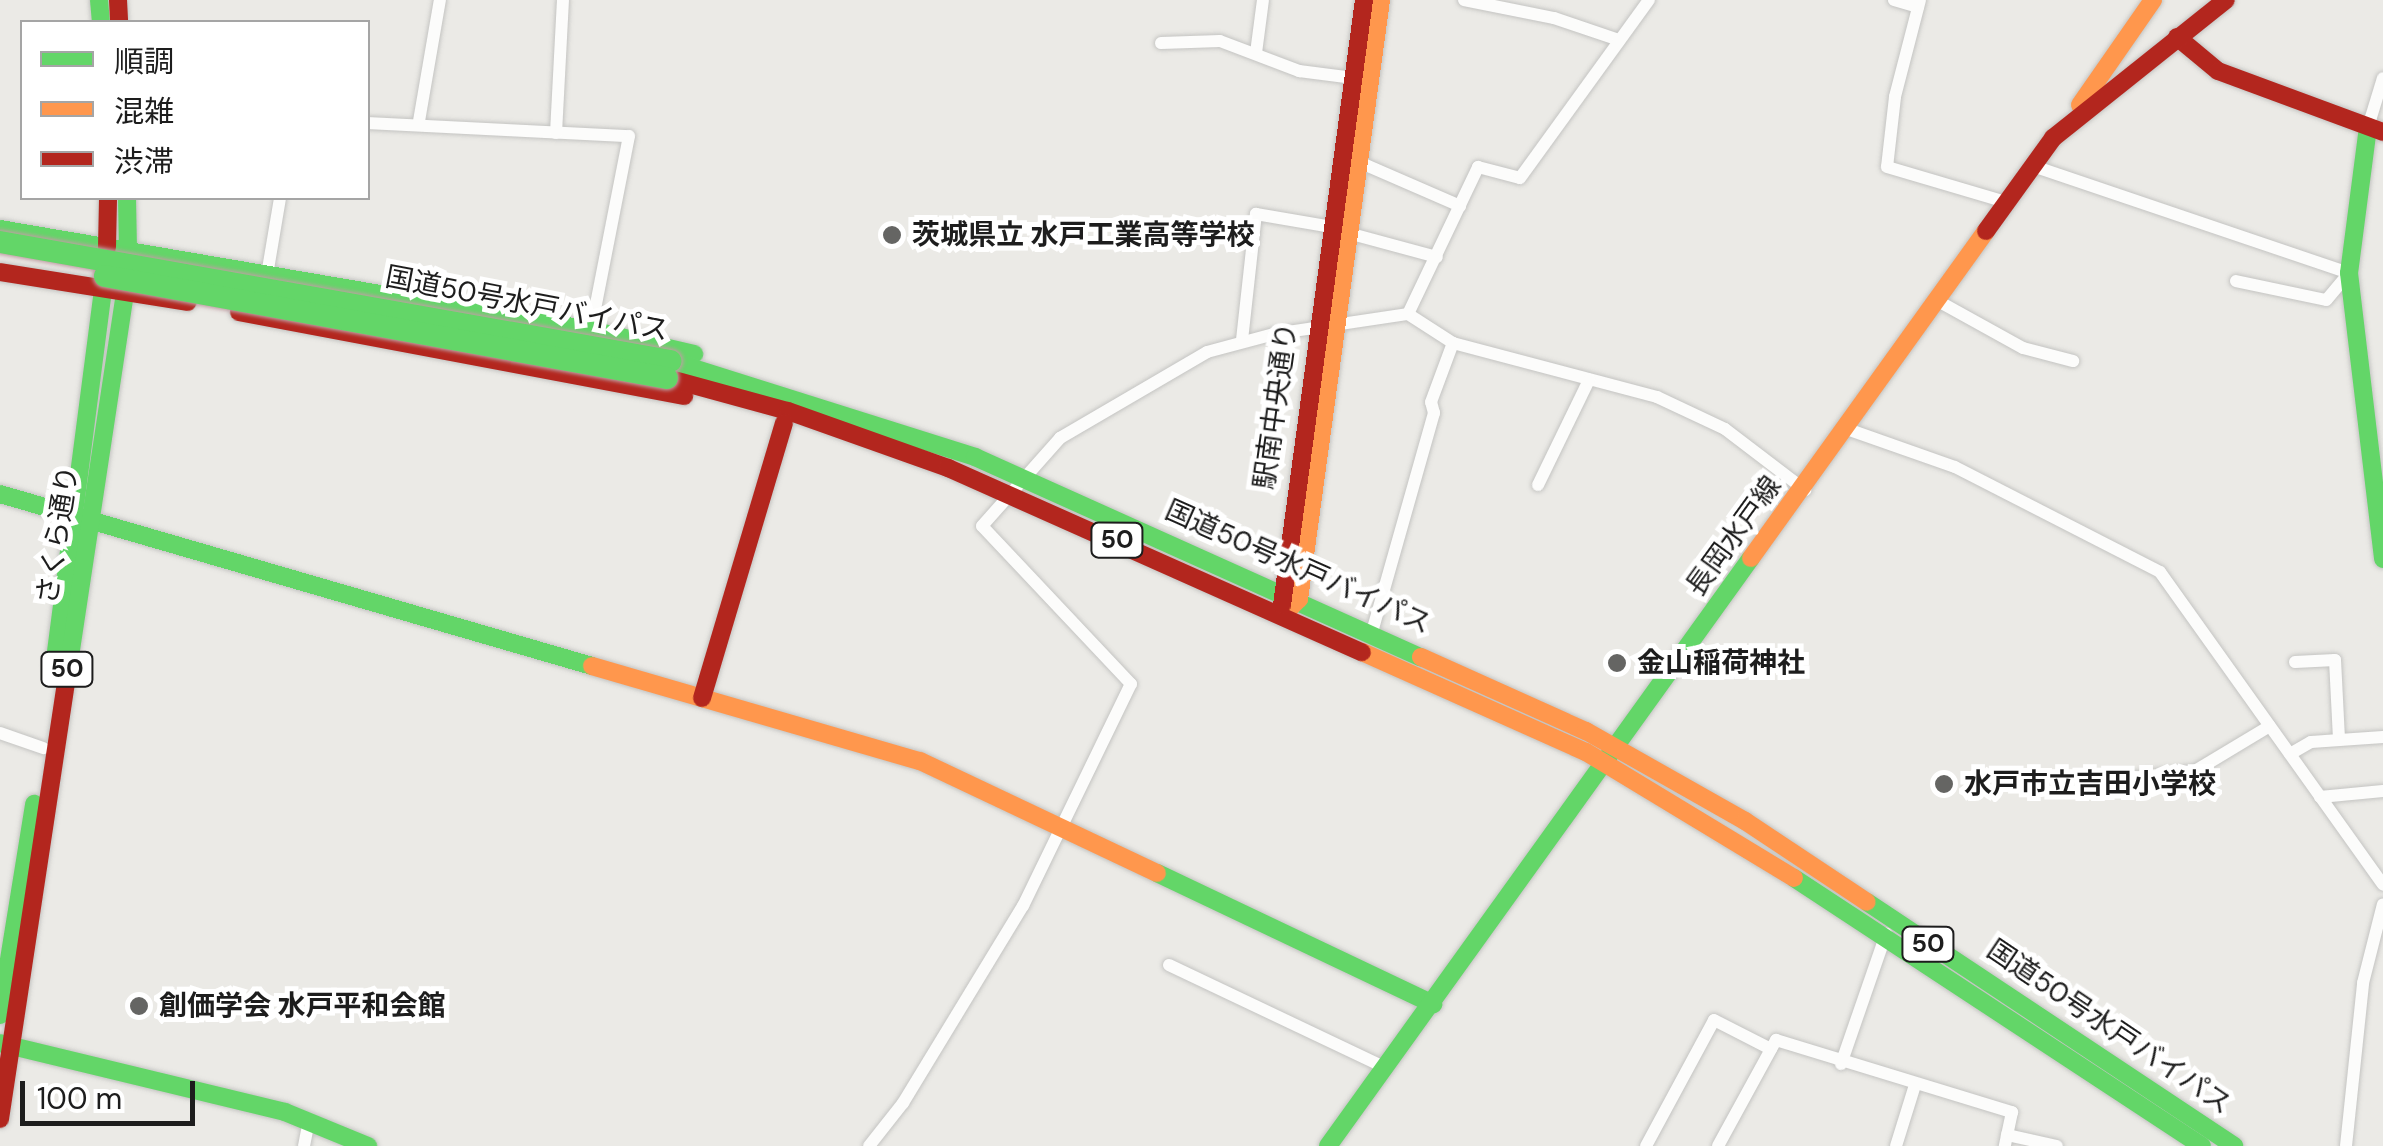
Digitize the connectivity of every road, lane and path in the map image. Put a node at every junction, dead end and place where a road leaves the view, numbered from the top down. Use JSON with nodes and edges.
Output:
{"nodes":[{"id":1,"x":440,"y":0,"type":"edge"},
{"id":2,"x":563,"y":0,"type":"edge"},
{"id":3,"x":1264,"y":0,"type":"edge"},
{"id":4,"x":1364,"y":0,"type":"edge"},
{"id":5,"x":1381,"y":0,"type":"edge"},
{"id":6,"x":1464,"y":0,"type":"edge"},
{"id":7,"x":1649,"y":0,"type":"edge"},
{"id":8,"x":1894,"y":0,"type":"edge"},
{"id":9,"x":2153,"y":0,"type":"edge"},
{"id":10,"x":2226,"y":0,"type":"edge"},
{"id":11,"x":1919,"y":4,"type":"edge"},
{"id":12,"x":2178,"y":36,"type":"junction"},
{"id":13,"x":1619,"y":40,"type":"junction"},
{"id":14,"x":1161,"y":43,"type":"dead end"},
{"id":15,"x":1256,"y":53,"type":"junction"},
{"id":16,"x":1354,"y":78,"type":"junction"},
{"id":17,"x":2383,"y":78,"type":"edge"},
{"id":18,"x":2072,"y":118,"type":"junction"},
{"id":19,"x":419,"y":121,"type":"junction"},
{"id":20,"x":370,"y":123,"type":"edge"},
{"id":21,"x":2375,"y":130,"type":"edge"},
{"id":22,"x":556,"y":133,"type":"junction"},
{"id":23,"x":1351,"y":159,"type":"junction"},
{"id":24,"x":2033,"y":166,"type":"junction"},
{"id":25,"x":108,"y":200,"type":"edge"},
{"id":26,"x":127,"y":200,"type":"edge"},
{"id":27,"x":280,"y":200,"type":"edge"},
{"id":28,"x":2006,"y":202,"type":"junction"},
{"id":29,"x":1460,"y":206,"type":"junction"},
{"id":30,"x":0,"y":229,"type":"edge"},
{"id":31,"x":1340,"y":230,"type":"junction"},
{"id":32,"x":0,"y":242,"type":"edge"},
{"id":33,"x":117,"y":249,"type":"junction"},
{"id":34,"x":0,"y":257,"type":"edge"},
{"id":35,"x":1437,"y":257,"type":"junction"},
{"id":36,"x":0,"y":272,"type":"edge"},
{"id":37,"x":2349,"y":272,"type":"junction"},
{"id":38,"x":267,"y":275,"type":"junction"},
{"id":39,"x":2236,"y":282,"type":"dead end"},
{"id":40,"x":116,"y":290,"type":"junction"},
{"id":41,"x":1938,"y":301,"type":"junction"},
{"id":42,"x":1408,"y":314,"type":"junction"},
{"id":43,"x":1327,"y":325,"type":"junction"},
{"id":44,"x":591,"y":330,"type":"junction"},
{"id":45,"x":1242,"y":340,"type":"junction"},
{"id":46,"x":1453,"y":343,"type":"junction"},
{"id":47,"x":2073,"y":361,"type":"dead end"},
{"id":48,"x":669,"y":369,"type":"junction"},
{"id":49,"x":1589,"y":380,"type":"junction"},
{"id":50,"x":784,"y":422,"type":"junction"},
{"id":51,"x":1847,"y":429,"type":"junction"},
{"id":52,"x":947,"y":457,"type":"junction"},
{"id":53,"x":1016,"y":485,"type":"junction"},
{"id":54,"x":1538,"y":485,"type":"dead end"},
{"id":55,"x":1805,"y":490,"type":"junction"},
{"id":56,"x":0,"y":494,"type":"edge"},
{"id":57,"x":2381,"y":510,"type":"edge"},
{"id":58,"x":82,"y":519,"type":"junction"},
{"id":59,"x":2383,"y":560,"type":"edge"},
{"id":60,"x":1288,"y":601,"type":"junction"},
{"id":61,"x":1372,"y":632,"type":"junction"},
{"id":62,"x":2295,"y":662,"type":"dead end"},
{"id":63,"x":702,"y":698,"type":"junction"},
{"id":64,"x":2270,"y":726,"type":"junction"},
{"id":65,"x":0,"y":733,"type":"edge"},
{"id":66,"x":2383,"y":737,"type":"edge"},
{"id":67,"x":2338,"y":740,"type":"junction"},
{"id":68,"x":43,"y":748,"type":"junction"},
{"id":69,"x":2290,"y":754,"type":"junction"},
{"id":70,"x":1613,"y":755,"type":"junction"},
{"id":71,"x":2122,"y":780,"type":"dead end"},
{"id":72,"x":2383,"y":791,"type":"edge"},
{"id":73,"x":2320,"y":797,"type":"junction"},
{"id":74,"x":1058,"y":826,"type":"junction"},
{"id":75,"x":2383,"y":885,"type":"edge"},
{"id":76,"x":2383,"y":904,"type":"edge"},
{"id":77,"x":1890,"y":929,"type":"junction"},
{"id":78,"x":1170,"y":965,"type":"dead end"},
{"id":79,"x":1433,"y":1004,"type":"junction"},
{"id":80,"x":0,"y":1015,"type":"edge"},
{"id":81,"x":6,"y":1044,"type":"edge"},
{"id":82,"x":1771,"y":1049,"type":"junction"},
{"id":83,"x":1841,"y":1064,"type":"junction"},
{"id":84,"x":1386,"y":1068,"type":"junction"},
{"id":85,"x":1916,"y":1085,"type":"junction"},
{"id":86,"x":0,"y":1118,"type":"edge"},
{"id":87,"x":309,"y":1120,"type":"junction"},
{"id":88,"x":2006,"y":1140,"type":"edge"},
{"id":89,"x":2192,"y":1143,"type":"edge"},
{"id":90,"x":304,"y":1146,"type":"edge"},
{"id":91,"x":368,"y":1146,"type":"edge"},
{"id":92,"x":869,"y":1146,"type":"edge"},
{"id":93,"x":1328,"y":1146,"type":"edge"},
{"id":94,"x":1646,"y":1146,"type":"edge"},
{"id":95,"x":1719,"y":1146,"type":"edge"},
{"id":96,"x":1896,"y":1146,"type":"edge"},
{"id":97,"x":2056,"y":1146,"type":"edge"},
{"id":98,"x":2234,"y":1146,"type":"edge"},
{"id":99,"x":2346,"y":1146,"type":"edge"}],
"edges":[{"from":1,"to":19,"type":"street"},
{"from":2,"to":22,"type":"street"},
{"from":3,"to":15,"type":"street"},
{"from":4,"to":16,"type":"main road","name":"駅南中央通り"},
{"from":5,"to":23,"type":"main road","name":"駅南中央通り"},
{"from":6,"to":13,"type":"street"},
{"from":7,"to":13,"type":"street"},
{"from":8,"to":11,"type":"street"},
{"from":9,"to":18,"type":"main road"},
{"from":10,"to":12,"type":"main road","name":"長岡水戸線"},
{"from":11,"to":28,"type":"street"},
{"from":12,"to":18,"type":"main road","name":"長岡水戸線"},
{"from":12,"to":21,"type":"main road"},
{"from":13,"to":29,"type":"street"},
{"from":14,"to":15,"type":"street"},
{"from":15,"to":16,"type":"street"},
{"from":16,"to":23,"type":"main road","name":"駅南中央通り"},
{"from":17,"to":21,"type":"street"},
{"from":18,"to":24,"type":"main road","name":"長岡水戸線"},
{"from":19,"to":20,"type":"street"},
{"from":19,"to":22,"type":"street"},
{"from":21,"to":37,"type":"main road"},
{"from":22,"to":44,"type":"street"},
{"from":23,"to":29,"type":"street"},
{"from":23,"to":31,"type":"main road","name":"駅南中央通り"},
{"from":24,"to":28,"type":"main road","name":"長岡水戸線"},
{"from":24,"to":37,"type":"street"},
{"from":25,"to":33,"type":"main road","name":"さくら通り"},
{"from":26,"to":33,"type":"main road","name":"さくら通り"},
{"from":27,"to":38,"type":"street"},
{"from":28,"to":41,"type":"main road","name":"長岡水戸線"},
{"from":29,"to":35,"type":"street"},
{"from":30,"to":33,"type":"main road"},
{"from":31,"to":35,"type":"street"},
{"from":31,"to":43,"type":"main road","name":"駅南中央通り"},
{"from":31,"to":45,"type":"street"},
{"from":32,"to":48,"type":"main road","name":"国道50号水戸バイパス","number":"50","bridge":true},
{"from":33,"to":38,"type":"main road"},
{"from":33,"to":40,"type":"main road","name":"さくら通り","number":"50"},
{"from":34,"to":48,"type":"main road","name":"国道50号水戸バイパス","number":"50","bridge":true},
{"from":35,"to":42,"type":"street"},
{"from":36,"to":40,"type":"main road"},
{"from":37,"to":39,"type":"street"},
{"from":37,"to":57,"type":"main road"},
{"from":38,"to":44,"type":"main road"},
{"from":40,"to":50,"type":"main road"},
{"from":40,"to":58,"type":"main road","name":"さくら通り","number":"50"},
{"from":41,"to":47,"type":"street"},
{"from":41,"to":51,"type":"main road","name":"長岡水戸線"},
{"from":42,"to":43,"type":"street"},
{"from":42,"to":46,"type":"street"},
{"from":43,"to":45,"type":"street"},
{"from":43,"to":60,"type":"main road","name":"駅南中央通り"},
{"from":44,"to":52,"type":"main road"},
{"from":45,"to":53,"type":"street"},
{"from":46,"to":49,"type":"street"},
{"from":46,"to":61,"type":"street"},
{"from":48,"to":52,"type":"main road","name":"国道50号水戸バイパス","number":"50"},
{"from":49,"to":54,"type":"street"},
{"from":49,"to":55,"type":"street"},
{"from":50,"to":52,"type":"main road"},
{"from":50,"to":63,"type":"main road"},
{"from":51,"to":55,"type":"main road","name":"長岡水戸線"},
{"from":51,"to":64,"type":"street"},
{"from":52,"to":53,"type":"main road","name":"国道50号水戸バイパス","number":"50"},
{"from":53,"to":60,"type":"main road","name":"国道50号水戸バイパス","number":"50"},
{"from":53,"to":74,"type":"street"},
{"from":55,"to":70,"type":"main road","name":"長岡水戸線"},
{"from":56,"to":58,"type":"main road"},
{"from":57,"to":59,"type":"main road"},
{"from":58,"to":63,"type":"main road"},
{"from":58,"to":68,"type":"main road","name":"さくら通り","number":"50"},
{"from":58,"to":81,"type":"main road","name":"さくら通り","number":"50"},
{"from":60,"to":61,"type":"main road","name":"国道50号水戸バイパス","number":"50"},
{"from":60,"to":70,"type":"main road","name":"国道50号水戸バイパス","number":"50"},
{"from":61,"to":70,"type":"main road","name":"国道50号水戸バイパス","number":"50"},
{"from":62,"to":67,"type":"street"},
{"from":63,"to":74,"type":"main road"},
{"from":64,"to":69,"type":"street"},
{"from":64,"to":71,"type":"street"},
{"from":65,"to":68,"type":"street"},
{"from":66,"to":67,"type":"street"},
{"from":67,"to":69,"type":"street"},
{"from":68,"to":80,"type":"main road","name":"さくら通り","number":"50"},
{"from":69,"to":73,"type":"street"},
{"from":70,"to":77,"type":"main road","name":"国道50号水戸バイパス","number":"50"},
{"from":70,"to":79,"type":"main road","name":"長岡水戸線"},
{"from":72,"to":73,"type":"street"},
{"from":73,"to":75,"type":"street"},
{"from":74,"to":79,"type":"main road"},
{"from":74,"to":92,"type":"street"},
{"from":76,"to":99,"type":"street"},
{"from":77,"to":83,"type":"street"},
{"from":77,"to":89,"type":"main road","name":"国道50号水戸バイパス","number":"50"},
{"from":77,"to":98,"type":"main road","name":"国道50号水戸バイパス","number":"50"},
{"from":78,"to":84,"type":"street"},
{"from":79,"to":84,"type":"main road","name":"長岡水戸線"},
{"from":81,"to":86,"type":"main road","name":"さくら通り","number":"50"},
{"from":81,"to":87,"type":"main road"},
{"from":82,"to":83,"type":"street"},
{"from":82,"to":94,"type":"street"},
{"from":82,"to":95,"type":"street"},
{"from":83,"to":85,"type":"street"},
{"from":84,"to":93,"type":"main road","name":"長岡水戸線"},
{"from":85,"to":88,"type":"street"},
{"from":85,"to":96,"type":"street"},
{"from":87,"to":90,"type":"street"},
{"from":87,"to":91,"type":"main road"},
{"from":88,"to":97,"type":"street"}]}
